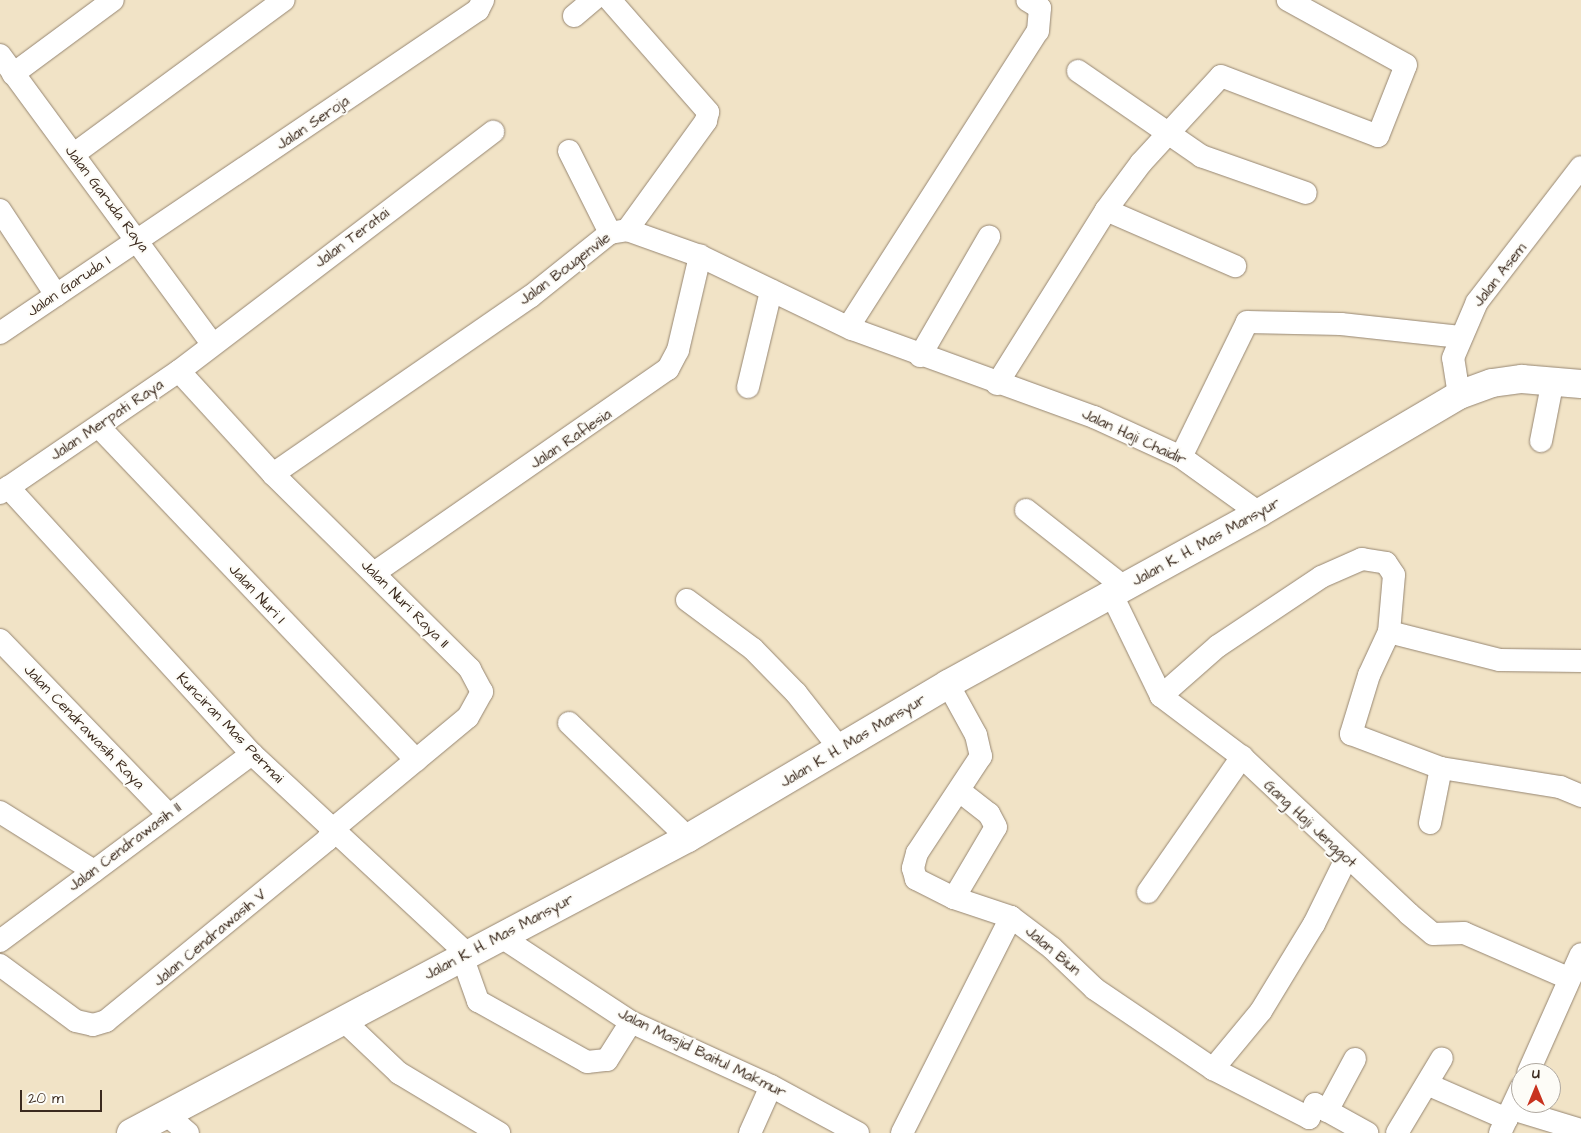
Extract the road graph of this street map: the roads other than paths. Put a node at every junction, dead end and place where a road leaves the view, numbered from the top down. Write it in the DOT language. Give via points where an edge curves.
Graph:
graph roads {
  1 [pos="114,0"];
  2 [pos="284,0"];
  3 [pos="483,0"];
  4 [pos="593,0"];
  5 [pos="610,0"];
  6 [pos="1027,0"];
  7 [pos="1288,0"];
  8 [pos="574,16"];
  9 [pos="0,55"];
  10 [pos="1078,71"];
  11 [pos="13,74"];
  12 [pos="493,132"];
  13 [pos="1168,136"];
  14 [pos="569,151"];
  15 [pos="74,154"];
  16 [pos="1581,167"];
  17 [pos="1306,193"];
  18 [pos="0,210"];
  19 [pos="1106,210"];
  20 [pos="618,231"];
  21 [pos="989,237"];
  22 [pos="138,240"];
  23 [pos="700,256"];
  24 [pos="1235,266"];
  25 [pos="771,291"];
  26 [pos="56,295"];
  27 [pos="849,326"];
  28 [pos="0,333"];
  29 [pos="1460,336"];
  30 [pos="212,344"];
  31 [pos="920,356"];
  32 [pos="179,371"];
  33 [pos="1553,380"];
  34 [pos="997,384"];
  35 [pos="1581,384"];
  36 [pos="748,388"];
  37 [pos="1459,395"];
  38 [pos="99,427"];
  39 [pos="1541,441"];
  40 [pos="1181,457"];
  41 [pos="274,474"];
  42 [pos="4,490"];
  43 [pos="1026,510"];
  44 [pos="1258,513"];
  45 [pos="374,573"];
  46 [pos="1118,591"];
  47 [pos="687,600"];
  48 [pos="1389,632"];
  49 [pos="0,640"];
  50 [pos="1581,661"];
  51 [pos="948,684"];
  52 [pos="1161,696"];
  53 [pos="569,724"];
  54 [pos="840,749"];
  55 [pos="252,754"];
  56 [pos="1242,757"];
  57 [pos="416,760"];
  58 [pos="1442,768"];
  59 [pos="960,791"];
  60 [pos="1581,796"];
  61 [pos="0,812"];
  62 [pos="168,814"];
  63 [pos="1430,823"];
  64 [pos="333,829"];
  65 [pos="688,838"];
  66 [pos="1346,858"];
  67 [pos="94,871"];
  68 [pos="1148,892"];
  69 [pos="954,898"];
  70 [pos="1011,917"];
  71 [pos="500,936"];
  72 [pos="0,941"];
  73 [pos="1581,954"];
  74 [pos="465,955"];
  75 [pos="0,965"];
  76 [pos="1568,978"];
  77 [pos="342,1020"];
  78 [pos="631,1022"];
  79 [pos="1442,1058"];
  80 [pos="1354,1059"];
  81 [pos="1532,1063"];
  82 [pos="1213,1069"];
  83 [pos="1429,1085"];
  84 [pos="771,1086"];
  85 [pos="1327,1111"];
  86 [pos="166,1114"];
  87 [pos="1506,1120"];
  88 [pos="829,1126"];
  89 [pos="1354,1130"];
  90 [pos="1581,1130"];
  91 [pos="131,1133"];
  92 [pos="188,1133"];
  93 [pos="499,1133"];
  94 [pos="750,1133"];
  95 [pos="858,1133"];
  96 [pos="902,1133"];
  97 [pos="1397,1133"];
  1 -- 11 [label="street"];
  2 -- 15 [label="street"];
  3 -- 22 [label="street, Jalan Seroja" via="478,10"];
  4 -- 8 [label="street"];
  5 -- 20 [label="street" via="708,112 706,122"];
  6 -- 27 [label="street" via="1040,8 1038,32"];
  7 -- 13 [label="street" via="1406,65 1378,136 1221,76"];
  9 -- 11 [label="street, Jalan Garuda Raya"];
  10 -- 13 [label="street"];
  11 -- 15 [label="street, Jalan Garuda Raya"];
  12 -- 30 [label="street, Jalan Teratai"];
  13 -- 17 [label="street" via="1201,156"];
  13 -- 19 [label="street"];
  14 -- 20 [label="street"];
  15 -- 22 [label="street, Jalan Garuda Raya"];
  16 -- 29 [label="street, Jalan Asem" via="1477,302"];
  18 -- 26 [label="street"];
  19 -- 24 [label="street"];
  19 -- 34 [label="street"];
  20 -- 23 [label="street, Jalan Bougenvile"];
  20 -- 41 [label="street, Jalan Bougenvile" via="530,297"];
  21 -- 31 [label="street"];
  22 -- 26 [label="street, Jalan Garuda I"];
  22 -- 30 [label="street, Jalan Garuda Raya"];
  23 -- 25 [label="street, Jalan Bougenvile"];
  23 -- 45 [label="street, Jalan Raflesia" via="678,350 668,369"];
  25 -- 27 [label="street, Jalan Bougenvile"];
  25 -- 36 [label="street"];
  26 -- 28 [label="street, Jalan Garuda I"];
  27 -- 31 [label="street, Jalan Bougenvile"];
  29 -- 37 [label="street, Jalan Asem" via="1452,372"];
  29 -- 40 [label="street" via="1341,324 1247,322"];
  30 -- 32 [label="street, Jalan Merpati Raya"];
  31 -- 34 [label="street, Jalan Bougenvile"];
  32 -- 38 [label="street, Jalan Merpati Raya"];
  32 -- 41 [label="street, Jalan Nuri Raya II"];
  33 -- 35 [label="street, Jalan K. H. Mas Mansyur"];
  33 -- 37 [label="street, Jalan K. H. Mas Mansyur" via="1492,383"];
  33 -- 39 [label="street"];
  34 -- 40 [label="street, Jalan Haji Chaidir" via="1094,417"];
  37 -- 44 [label="street, Jalan K. H. Mas Mansyur"];
  38 -- 42 [label="street, Jalan Merpati Raya"];
  38 -- 57 [label="street, Jalan Nuri I"];
  40 -- 44 [label="street, Jalan Haji Chaidir"];
  41 -- 45 [label="street, Jalan Nuri Raya II"];
  42 -- 55 [label="street, Kunciran Mas Permai"];
  43 -- 46 [label="street"];
  44 -- 46 [label="street, Jalan K. H. Mas Mansyur"];
  45 -- 57 [label="street, Jalan Nuri Raya II" via="470,669 481,686 478,704 468,717"];
  46 -- 51 [label="street, Jalan K. H. Mas Mansyur"];
  46 -- 52 [label="street, Gang Haji Jenggot"];
  47 -- 54 [label="street" via="753,649 796,694"];
  48 -- 50 [label="street" via="1500,660"];
  48 -- 52 [label="street" via="1394,575 1386,563 1362,559 1274,605"];
  48 -- 58 [label="street" via="1369,675 1351,734"];
  49 -- 62 [label="street, Jalan Cendrawasih Raya"];
  51 -- 54 [label="street, Jalan K. H. Mas Mansyur"];
  51 -- 59 [label="street, Jalan Biun" via="980,747 976,768"];
  52 -- 56 [label="street, Gang Haji Jenggot"];
  53 -- 65 [label="street"];
  54 -- 65 [label="street, Jalan K. H. Mas Mansyur"];
  55 -- 62 [label="street, Jalan Cendrawasih II"];
  55 -- 64 [label="street, Kunciran Mas Permai"];
  56 -- 66 [label="street, Gang Haji Jenggot"];
  56 -- 68 [label="street"];
  57 -- 64 [label="street, Jalan Nuri Raya II"];
  58 -- 60 [label="street" via="1560,787"];
  58 -- 63 [label="street"];
  59 -- 69 [label="street" via="989,814 996,827"];
  59 -- 69 [label="street, Jalan Biun" via="917,853 913,868 916,878"];
  61 -- 67 [label="street"];
  62 -- 67 [label="street, Jalan Cendrawasih II"];
  64 -- 74 [label="street, Kunciran Mas Permai"];
  64 -- 75 [label="street, Jalan Cendrawasih V" via="327,840 126,1008 93,1025 76,1021"];
  65 -- 71 [label="street, Jalan K. H. Mas Mansyur"];
  66 -- 76 [label="street, Gang Haji Jenggot" via="1433,934 1464,933"];
  66 -- 82 [label="street" via="1314,924 1261,1011"];
  67 -- 72 [label="street, Jalan Cendrawasih II"];
  69 -- 70 [label="street, Jalan Biun"];
  70 -- 82 [label="street, Jalan Biun" via="1095,988"];
  70 -- 96 [label="street"];
  71 -- 74 [label="street, Jalan K. H. Mas Mansyur"];
  71 -- 78 [label="street, Jalan Masjid Baitul Makmur"];
  73 -- 76 [label="street"];
  74 -- 77 [label="street, Jalan K. H. Mas Mansyur"];
  74 -- 78 [label="street" via="478,1001 587,1062 607,1060"];
  76 -- 81 [label="street"];
  77 -- 86 [label="street, Jalan K. H. Mas Mansyur"];
  77 -- 93 [label="street" via="399,1073"];
  78 -- 84 [label="street, Jalan Masjid Baitul Makmur"];
  79 -- 83 [label="street"];
  80 -- 85 [label="street"];
  82 -- 85 [label="street, Jalan Biun" via="1309,1118 1315,1104"];
  83 -- 87 [label="street"];
  83 -- 97 [label="street"];
  84 -- 88 [label="street, Jalan Masjid Baitul Makmur"];
  84 -- 94 [label="street"];
  85 -- 89 [label="street"];
  86 -- 91 [label="street, Jalan K. H. Mas Mansyur"];
  86 -- 92 [label="street"];
  87 -- 90 [label="street"];
  88 -- 95 [label="street, Jalan Masjid Baitul Makmur"];
}
